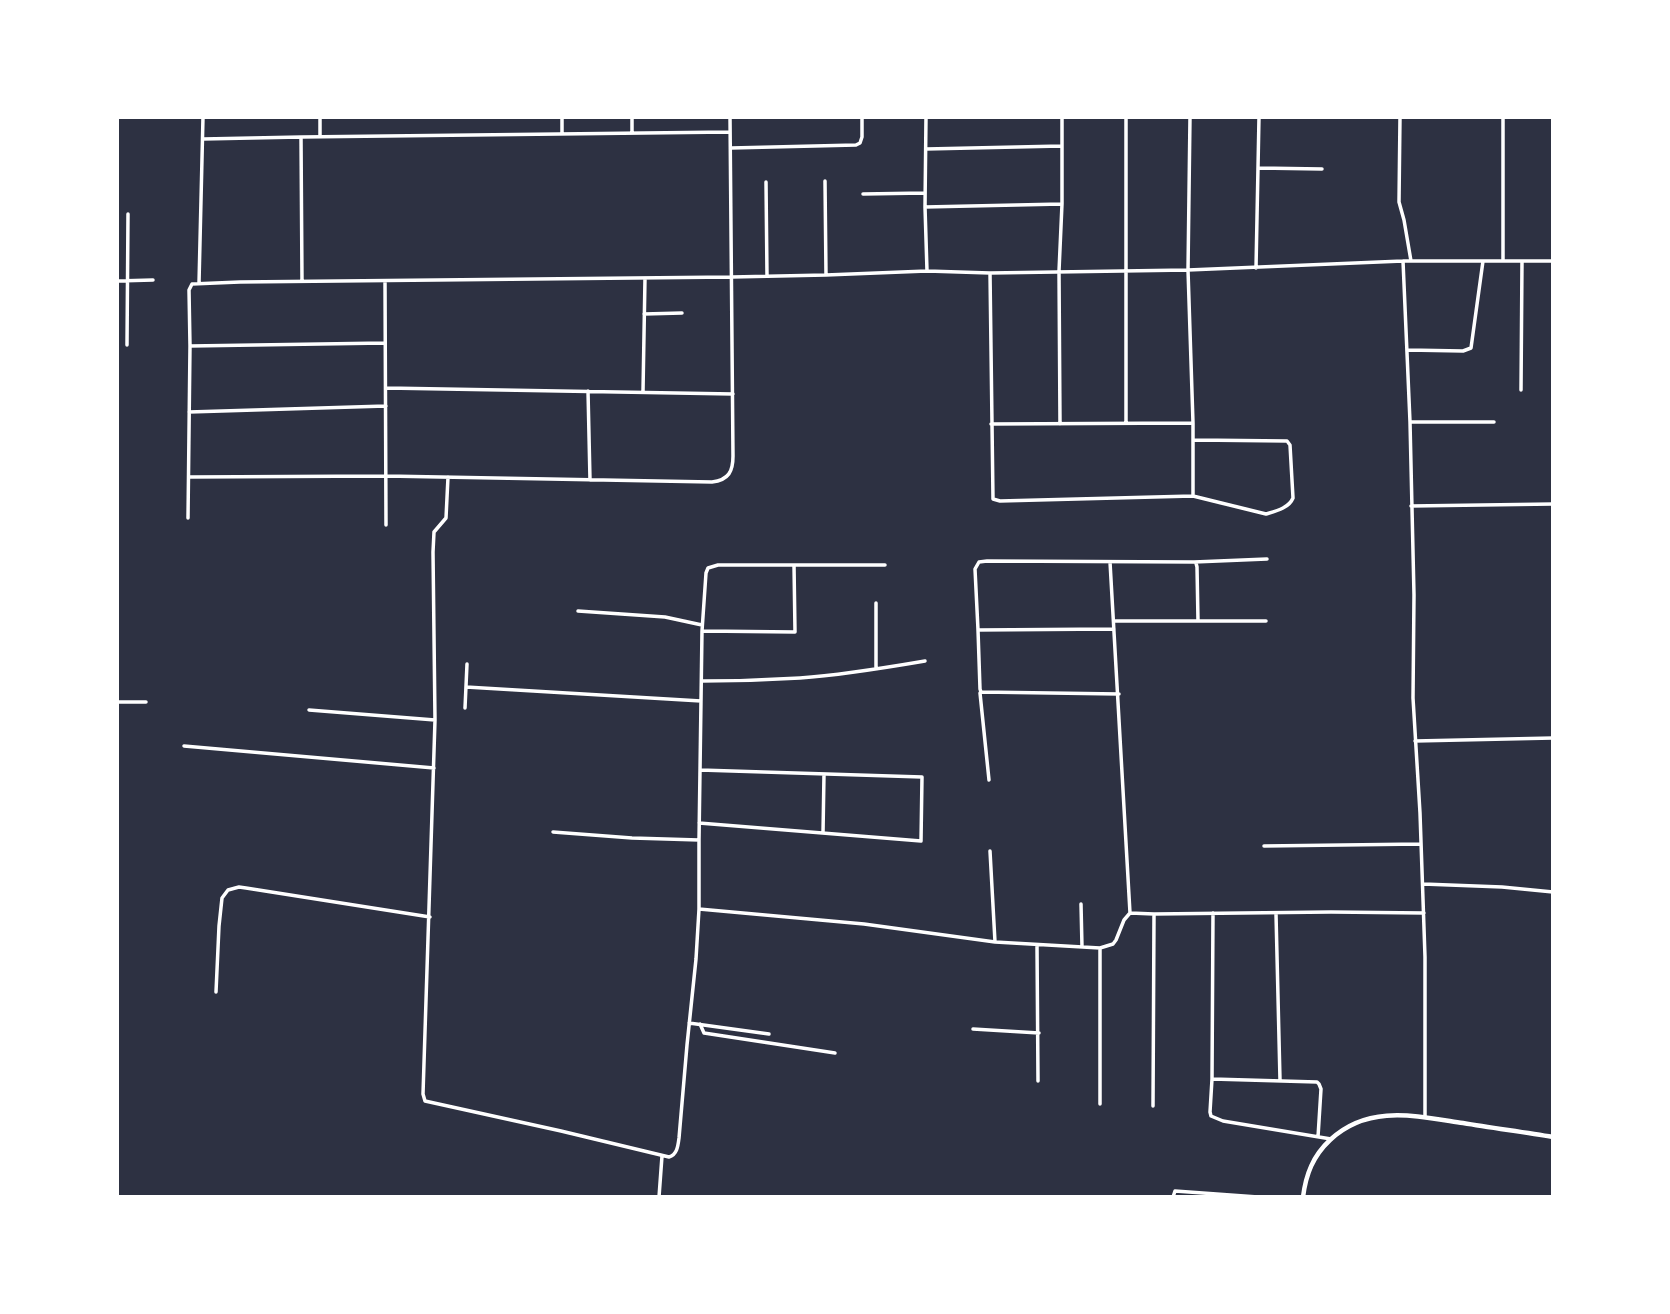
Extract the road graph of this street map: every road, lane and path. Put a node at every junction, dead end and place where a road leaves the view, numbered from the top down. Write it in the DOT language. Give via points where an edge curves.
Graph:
graph roads {
  1 [pos="203,117"];
  2 [pos="320,117"];
  3 [pos="562,117"];
  4 [pos="632,117"];
  5 [pos="730,117"];
  6 [pos="863,117"];
  7 [pos="926,117"];
  8 [pos="1062,117"];
  9 [pos="1126,117"];
  10 [pos="1190,117"];
  11 [pos="1259,117"];
  12 [pos="1400,117"];
  13 [pos="1503,117"];
  14 [pos="731,132"];
  15 [pos="632,133"];
  16 [pos="562,134"];
  17 [pos="320,136"];
  18 [pos="301,137"];
  19 [pos="203,139"];
  20 [pos="1062,146"];
  21 [pos="731,148"];
  22 [pos="926,149"];
  23 [pos="1258,168"];
  24 [pos="1322,170"];
  25 [pos="825,181"];
  26 [pos="766,182"];
  27 [pos="925,192"];
  28 [pos="863,194"];
  29 [pos="1062,204"];
  30 [pos="925,207"];
  31 [pos="128,214"];
  32 [pos="1403,261"];
  33 [pos="1411,261"];
  34 [pos="1483,261"];
  35 [pos="1503,261"];
  36 [pos="1522,261"];
  37 [pos="1553,261"];
  38 [pos="1256,268"];
  39 [pos="1188,270"];
  40 [pos="927,271"];
  41 [pos="1059,271"];
  42 [pos="1125,271"];
  43 [pos="990,273"];
  44 [pos="826,275"];
  45 [pos="767,276"];
  46 [pos="732,277"];
  47 [pos="645,278"];
  48 [pos="128,280"];
  49 [pos="153,280"];
  50 [pos="117,281"];
  51 [pos="385,281"];
  52 [pos="303,282"];
  53 [pos="199,283"];
  54 [pos="682,313"];
  55 [pos="645,314"];
  56 [pos="386,344"];
  57 [pos="127,345"];
  58 [pos="190,346"];
  59 [pos="1407,350"];
  60 [pos="386,388"];
  61 [pos="1521,390"];
  62 [pos="588,391"];
  63 [pos="643,392"];
  64 [pos="733,394"];
  65 [pos="386,406"];
  66 [pos="190,412"];
  67 [pos="1410,422"];
  68 [pos="1494,422"];
  69 [pos="1126,423"];
  70 [pos="1193,423"];
  71 [pos="991,424"];
  72 [pos="1060,424"];
  73 [pos="1194,440"];
  74 [pos="386,476"];
  75 [pos="188,477"];
  76 [pos="448,477"];
  77 [pos="590,480"];
  78 [pos="1193,496"];
  79 [pos="1553,503"];
  80 [pos="1411,506"];
  81 [pos="188,518"];
  82 [pos="386,525"];
  83 [pos="1267,559"];
  84 [pos="1110,562"];
  85 [pos="1194,562"];
  86 [pos="794,565"];
  87 [pos="885,565"];
  88 [pos="876,603"];
  89 [pos="578,611"];
  90 [pos="1114,621"];
  91 [pos="1266,621"];
  92 [pos="1198,622"];
  93 [pos="702,625"];
  94 [pos="1114,629"];
  95 [pos="978,630"];
  96 [pos="702,631"];
  97 [pos="925,661"];
  98 [pos="467,664"];
  99 [pos="876,669"];
  100 [pos="702,681"];
  101 [pos="466,687"];
  102 [pos="980,691"];
  103 [pos="1119,694"];
  104 [pos="701,701"];
  105 [pos="117,702"];
  106 [pos="146,702"];
  107 [pos="465,708"];
  108 [pos="309,710"];
  109 [pos="435,720"];
  110 [pos="1553,738"];
  111 [pos="1415,741"];
  112 [pos="184,746"];
  113 [pos="434,768"];
  114 [pos="700,770"];
  115 [pos="824,774"];
  116 [pos="989,780"];
  117 [pos="699,823"];
  118 [pos="553,832"];
  119 [pos="823,833"];
  120 [pos="698,840"];
  121 [pos="1421,844"];
  122 [pos="1264,846"];
  123 [pos="990,851"];
  124 [pos="1423,884"];
  125 [pos="1553,892"];
  126 [pos="1081,904"];
  127 [pos="699,909"];
  128 [pos="1130,913"];
  129 [pos="1213,913"];
  130 [pos="1276,913"];
  131 [pos="1424,913"];
  132 [pos="1154,914"];
  133 [pos="430,917"];
  134 [pos="995,942"];
  135 [pos="1037,946"];
  136 [pos="1082,947"];
  137 [pos="1100,948"];
  138 [pos="216,992"];
  139 [pos="689,1023"];
  140 [pos="700,1024"];
  141 [pos="973,1030"];
  142 [pos="1039,1033"];
  143 [pos="769,1034"];
  144 [pos="835,1053"];
  145 [pos="1212,1079"];
  146 [pos="1280,1080"];
  147 [pos="1038,1081"];
  148 [pos="1100,1104"];
  149 [pos="1153,1106"];
  150 [pos="1425,1118"];
  151 [pos="1318,1137"];
  152 [pos="1553,1137"];
  153 [pos="1331,1139"];
  154 [pos="662,1156"];
  155 [pos="1236,1196"];
  156 [pos="659,1197"];
  157 [pos="1173,1197"];
  158 [pos="1258,1197"];
  159 [pos="1303,1197"];
  1 -- 19 [label="street"];
  2 -- 17 [label="street"];
  3 -- 16 [label="street"];
  4 -- 15 [label="street"];
  5 -- 14 [label="street"];
  6 -- 21 [label="street" via="862,137 856,145"];
  7 -- 22 [label="street"];
  8 -- 20 [label="street"];
  9 -- 42 [label="street"];
  10 -- 39 [label="street"];
  11 -- 23 [label="street"];
  12 -- 33 [label="street" via="1399,202"];
  13 -- 35 [label="street"];
  14 -- 15 [label="street"];
  14 -- 21 [label="street"];
  15 -- 16 [label="street"];
  16 -- 17 [label="street"];
  17 -- 18 [label="street"];
  18 -- 19 [label="street"];
  18 -- 52 [label="street"];
  19 -- 53 [label="street"];
  20 -- 22 [label="street"];
  20 -- 29 [label="street"];
  21 -- 46 [label="street"];
  22 -- 27 [label="street"];
  23 -- 24 [label="street"];
  23 -- 38 [label="street"];
  25 -- 44 [label="street"];
  26 -- 45 [label="street"];
  27 -- 28 [label="street"];
  27 -- 30 [label="street"];
  29 -- 30 [label="street"];
  29 -- 41 [label="street"];
  30 -- 40 [label="street"];
  31 -- 48 [label="street"];
  32 -- 33 [label="street"];
  32 -- 38 [label="street"];
  32 -- 59 [label="street"];
  33 -- 34 [label="street"];
  34 -- 35 [label="street"];
  34 -- 59 [label="street" via="1471,348"];
  35 -- 36 [label="street"];
  36 -- 37 [label="street"];
  36 -- 61 [label="street"];
  38 -- 39 [label="street"];
  39 -- 42 [label="street"];
  39 -- 70 [label="street"];
  40 -- 43 [label="street"];
  40 -- 44 [label="street"];
  41 -- 42 [label="street"];
  41 -- 43 [label="street"];
  41 -- 72 [label="street"];
  42 -- 69 [label="street"];
  43 -- 71 [label="street"];
  44 -- 45 [label="street"];
  45 -- 46 [label="street"];
  46 -- 47 [label="street"];
  46 -- 64 [label="street"];
  47 -- 51 [label="street"];
  47 -- 55 [label="street"];
  48 -- 49 [label="street"];
  48 -- 50 [label="street"];
  48 -- 57 [label="street"];
  51 -- 52 [label="street"];
  51 -- 56 [label="street"];
  52 -- 53 [label="street"];
  53 -- 58 [label="street" via="189,288"];
  54 -- 55 [label="street"];
  55 -- 63 [label="street"];
  56 -- 58 [label="street"];
  56 -- 60 [label="street"];
  58 -- 66 [label="street"];
  59 -- 67 [label="street"];
  60 -- 62 [label="street"];
  60 -- 65 [label="street"];
  62 -- 63 [label="street"];
  62 -- 77 [label="street"];
  63 -- 64 [label="street"];
  64 -- 77 [label="street" via="733,467 726,479"];
  65 -- 66 [label="street"];
  65 -- 74 [label="street"];
  66 -- 75 [label="street"];
  67 -- 68 [label="street"];
  67 -- 80 [label="street"];
  69 -- 70 [label="street"];
  69 -- 72 [label="street"];
  70 -- 73 [label="street"];
  71 -- 72 [label="street"];
  71 -- 78 [label="street" via="992,496 996,500"];
  73 -- 78 [label="street"];
  73 -- 78 [label="street" via="1287,441 1293,498 1266,514"];
  74 -- 75 [label="street"];
  74 -- 76 [label="street"];
  74 -- 82 [label="street"];
  75 -- 81 [label="street"];
  76 -- 77 [label="street"];
  76 -- 109 [label="street" via="446,518 434,532 433,544"];
  79 -- 80 [label="street"];
  80 -- 111 [label="street"];
  83 -- 85 [label="street"];
  84 -- 85 [label="street"];
  84 -- 90 [label="street"];
  84 -- 95 [label="street" via="979,562 975,569"];
  85 -- 92 [label="street"];
  86 -- 87 [label="street"];
  86 -- 93 [label="street" via="708,568"];
  86 -- 96 [label="street" via="795,632"];
  88 -- 99 [label="street"];
  89 -- 93 [label="street" via="665,617"];
  90 -- 92 [label="street"];
  90 -- 94 [label="street"];
  91 -- 92 [label="street"];
  93 -- 96 [label="street"];
  94 -- 95 [label="street"];
  94 -- 103 [label="street"];
  95 -- 102 [label="street"];
  96 -- 100 [label="street"];
  97 -- 99 [label="street"];
  98 -- 101 [label="street"];
  99 -- 100 [label="street" via="803,678"];
  100 -- 104 [label="street"];
  101 -- 104 [label="street"];
  101 -- 107 [label="street"];
  102 -- 103 [label="street"];
  102 -- 116 [label="street"];
  103 -- 128 [label="street"];
  104 -- 114 [label="street"];
  105 -- 106 [label="street"];
  108 -- 109 [label="street"];
  109 -- 113 [label="street"];
  110 -- 111 [label="street"];
  111 -- 121 [label="street"];
  112 -- 113 [label="street"];
  113 -- 133 [label="street"];
  114 -- 115 [label="street"];
  114 -- 117 [label="street"];
  115 -- 119 [label="street"];
  115 -- 119 [label="street" via="922,777 921,841"];
  117 -- 119 [label="street"];
  117 -- 120 [label="street"];
  118 -- 120 [label="street"];
  120 -- 127 [label="street"];
  121 -- 122 [label="street"];
  121 -- 124 [label="street"];
  123 -- 134 [label="street"];
  124 -- 125 [label="street"];
  124 -- 131 [label="street"];
  126 -- 136 [label="street"];
  127 -- 134 [label="street" via="876,925"];
  127 -- 139 [label="street"];
  128 -- 132 [label="street"];
  128 -- 137 [label="street" via="1113,944"];
  129 -- 130 [label="street"];
  129 -- 132 [label="street"];
  129 -- 145 [label="street"];
  130 -- 131 [label="street"];
  130 -- 146 [label="street"];
  131 -- 150 [label="street"];
  132 -- 149 [label="street"];
  133 -- 138 [label="street" via="233,888 222,898"];
  133 -- 154 [label="street" via="425,1101"];
  134 -- 135 [label="street"];
  135 -- 136 [label="street"];
  135 -- 142 [label="street"];
  136 -- 137 [label="street"];
  137 -- 148 [label="street"];
  139 -- 140 [label="street"];
  139 -- 154 [label="street" via="678,1147 672,1156"];
  140 -- 143 [label="street"];
  140 -- 144 [label="street" via="704,1033"];
  141 -- 142 [label="street"];
  142 -- 147 [label="street"];
  145 -- 146 [label="street"];
  145 -- 151 [label="street" via="1210,1112 1216,1119"];
  146 -- 151 [label="street" via="1320,1084"];
  150 -- 152 [label="main road"];
  150 -- 153 [label="main road" via="1367,1118"];
  151 -- 153 [label="street"];
  153 -- 159 [label="main road" via="1314,1158"];
  154 -- 156 [label="street"];
  155 -- 157 [label="street" via="1175,1191"];
  155 -- 158 [label="street"];
}
